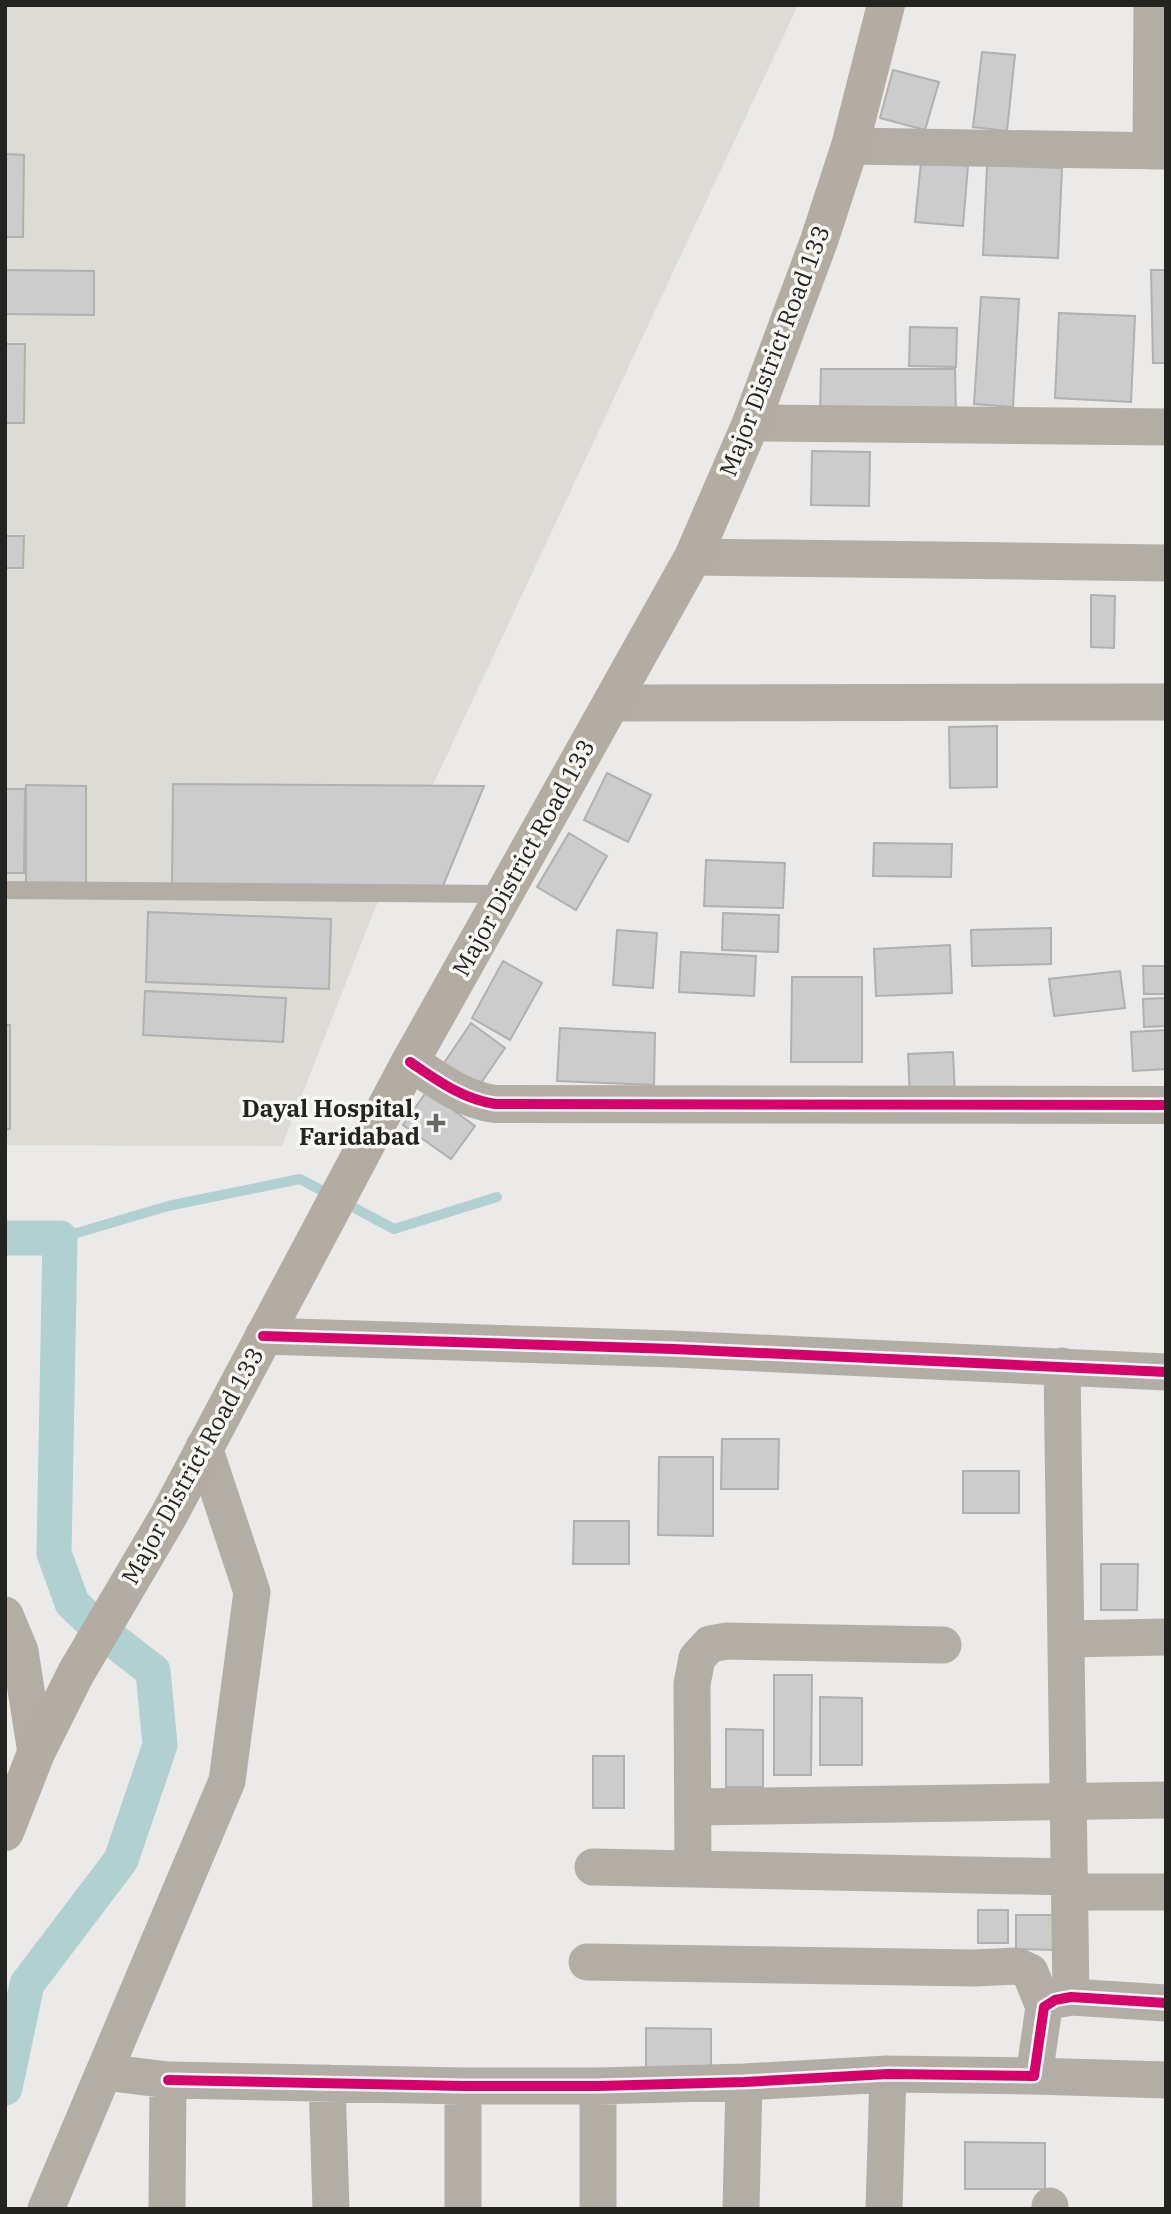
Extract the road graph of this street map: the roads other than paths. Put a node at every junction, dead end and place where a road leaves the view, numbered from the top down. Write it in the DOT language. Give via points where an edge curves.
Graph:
graph roads {
  1 [pos="887,5"];
  2 [pos="1152,5"];
  3 [pos="850,146"];
  4 [pos="1158,151"];
  5 [pos="751,423"];
  6 [pos="1166,428"];
  7 [pos="693,557"];
  8 [pos="1166,563"];
  9 [pos="1166,702"];
  10 [pos="611,703"];
  11 [pos="5,890"];
  12 [pos="504,894"];
  13 [pos="410,1062"];
  14 [pos="1166,1105"];
  15 [pos="264,1336"];
  16 [pos="1062,1366"];
  17 [pos="1166,1372"];
  18 [pos="204,1447"];
  19 [pos="5,1615"];
  20 [pos="1166,1637"];
  21 [pos="1067,1639"];
  22 [pos="943,1645"];
  23 [pos="36,1753"];
  24 [pos="1166,1800"];
  25 [pos="1068,1802"];
  26 [pos="693,1807"];
  27 [pos="5,1832"];
  28 [pos="593,1867"];
  29 [pos="693,1869"];
  30 [pos="1070,1885"];
  31 [pos="1166,1892"];
  32 [pos="587,1962"];
  33 [pos="1057,2002"];
  34 [pos="1166,2003"];
  35 [pos="104,2072"];
  36 [pos="888,2074"];
  37 [pos="1034,2076"];
  38 [pos="168,2080"];
  39 [pos="1166,2080"];
  40 [pos="744,2082"];
  41 [pos="327,2083"];
  42 [pos="463,2086"];
  43 [pos="598,2086"];
  44 [pos="46,2209"];
  45 [pos="167,2209"];
  46 [pos="331,2209"];
  47 [pos="463,2209"];
  48 [pos="598,2209"];
  49 [pos="741,2209"];
  50 [pos="884,2209"];
  1 -- 3 [label="main road, Major District Road 133"];
  2 -- 4 [label="street"];
  3 -- 4 [label="street"];
  3 -- 5 [label="main road, Major District Road 133"];
  5 -- 6 [label="street"];
  5 -- 7 [label="main road, Major District Road 133"];
  7 -- 8 [label="street"];
  7 -- 10 [label="main road, Major District Road 133"];
  9 -- 10 [label="street"];
  10 -- 12 [label="main road, Major District Road 133"];
  11 -- 12 [label="lane"];
  12 -- 13 [label="main road, Major District Road 133"];
  13 -- 14 [label="street" via="460,1094 495,1104"];
  13 -- 15 [label="main road, Major District Road 133"];
  15 -- 16 [label="street"];
  15 -- 18 [label="main road, Major District Road 133"];
  16 -- 17 [label="street"];
  16 -- 21 [label="street"];
  18 -- 23 [label="main road, Major District Road 133"];
  18 -- 35 [label="street" via="252,1592 227,1781"];
  19 -- 23 [label="street" via="20,1651"];
  20 -- 21 [label="street"];
  21 -- 25 [label="street"];
  22 -- 26 [label="street" via="710,1644 697,1658 692,1685"];
  23 -- 27 [label="main road, Major District Road 133"];
  24 -- 25 [label="street"];
  25 -- 26 [label="street"];
  25 -- 30 [label="street"];
  26 -- 29 [label="street"];
  28 -- 29 [label="street"];
  29 -- 30 [label="street"];
  30 -- 31 [label="street"];
  30 -- 33 [label="street"];
  32 -- 33 [label="street" via="1017,1966 1031,1972"];
  33 -- 34 [label="street"];
  33 -- 37 [label="street"];
  35 -- 38 [label="street"];
  35 -- 44 [label="street"];
  36 -- 37 [label="street"];
  36 -- 40 [label="street"];
  36 -- 50 [label="street"];
  37 -- 39 [label="street"];
  38 -- 41 [label="street"];
  38 -- 45 [label="street"];
  40 -- 43 [label="street"];
  40 -- 49 [label="street"];
  41 -- 42 [label="street"];
  41 -- 46 [label="street"];
  42 -- 43 [label="street"];
  42 -- 47 [label="street"];
  43 -- 48 [label="street"];
}
